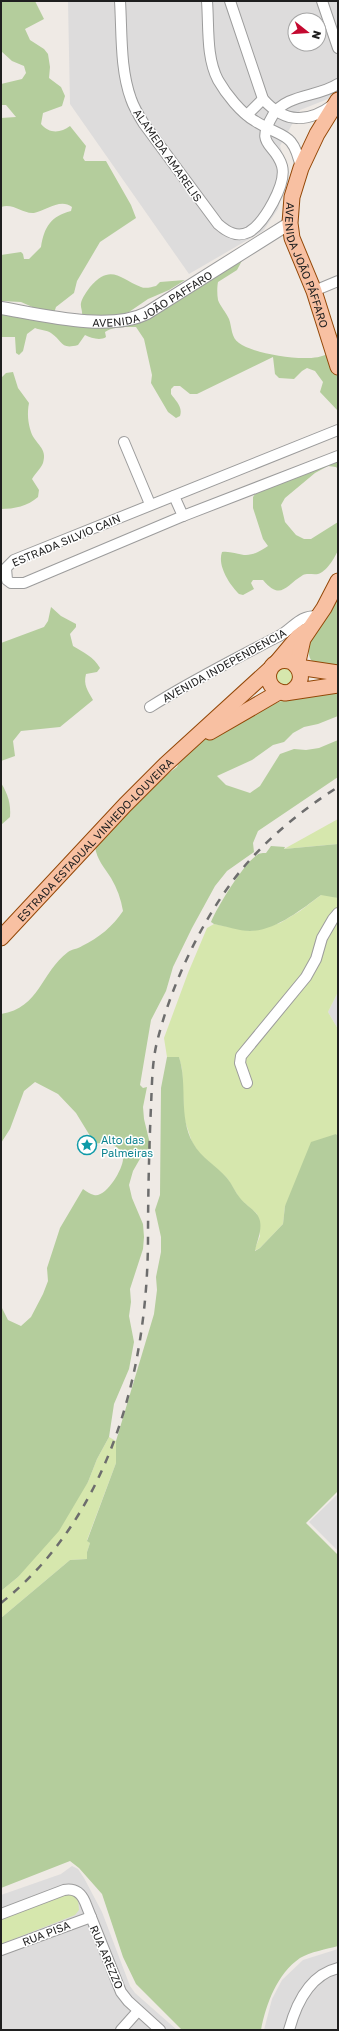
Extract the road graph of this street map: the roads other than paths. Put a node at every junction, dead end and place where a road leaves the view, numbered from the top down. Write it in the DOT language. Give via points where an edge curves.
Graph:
graph roads {
  1 [pos="120,1"];
  2 [pos="207,1"];
  3 [pos="230,1"];
  4 [pos="322,1"];
  5 [pos="338,48"];
  6 [pos="338,84"];
  7 [pos="263,100"];
  8 [pos="337,101"];
  9 [pos="276,111"];
  10 [pos="247,115"];
  11 [pos="266,127"];
  12 [pos="301,168"];
  13 [pos="290,222"];
  14 [pos="338,281"];
  15 [pos="314,291"];
  16 [pos="1,308"];
  17 [pos="338,367"];
  18 [pos="338,430"];
  19 [pos="124,442"];
  20 [pos="338,456"];
  21 [pos="174,496"];
  22 [pos="150,504"];
  23 [pos="182,516"];
  24 [pos="338,581"];
  25 [pos="319,616"];
  26 [pos="308,629"];
  27 [pos="273,666"];
  28 [pos="297,666"];
  29 [pos="338,673"];
  30 [pos="338,685"];
  31 [pos="285,692"];
  32 [pos="150,708"];
  33 [pos="190,743"];
  34 [pos="338,913"];
  35 [pos="1,938"];
  36 [pos="247,1083"];
  37 [pos="1,1914"];
  38 [pos="91,1917"];
  39 [pos="1,1950"];
  40 [pos="338,1968"];
  41 [pos="138,2011"];
  42 [pos="121,2030"];
  43 [pos="160,2030"];
  44 [pos="289,2030"];
  1 -- 11 [label="street, ALAMEDA AMARELIS" via="125,74 135,109 218,224 233,234 247,233 263,218 271,207 282,181 281,163 266,140"];
  2 -- 10 [label="street" via="214,68 224,89"];
  3 -- 7 [label="street"];
  4 -- 5 [label="street"];
  6 -- 9 [label="street" via="289,102"];
  7 -- 9 [label="street"];
  7 -- 10 [label="street"];
  8 -- 9 [label="street" via="327,109 301,120"];
  8 -- 12 [label="main road, AVENIDA JOÃO PÁFFARO" via="316,134"];
  9 -- 11 [label="street"];
  10 -- 11 [label="street"];
  11 -- 12 [label="street" via="290,140 298,153"];
  12 -- 13 [label="main road, AVENIDA JOÃO PÁFFARO" via="292,197"];
  13 -- 15 [label="main road, AVENIDA JOÃO PÁFFARO" via="295,245"];
  13 -- 16 [label="street, AVENIDA JOÃO PAFFARO" via="153,310 132,320 111,322 72,319"];
  14 -- 15 [label="street"];
  15 -- 17 [label="main road, AVENIDA JOÃO PÁFFARO"];
  18 -- 21 [label="street, ESTRADA SILVIO CAIN"];
  19 -- 22 [label="street"];
  20 -- 23 [label="street, ESTRADA SILVIO CAIN"];
  21 -- 22 [label="street, ESTRADA SILVIO CAIN"];
  21 -- 23 [label="street"];
  22 -- 23 [label="street, ESTRADA SILVIO CAIN" via="14,560 6,568 7,580 11,583 24,583"];
  24 -- 25 [label="main road"];
  25 -- 26 [label="main road"];
  25 -- 32 [label="street, AVENIDA INDEPENDENCIA" via="300,619 276,637 207,672"];
  26 -- 27 [label="main road, ESTRADA ESTADUAL VINHEDO-LOUVEIRA"];
  26 -- 28 [label="main road"];
  27 -- 28 [label="main road" via="287,660"];
  27 -- 31 [label="main road" via="268,676 271,686"];
  27 -- 33 [label="main road, ESTRADA ESTADUAL VINHEDO-LOUVEIRA"];
  28 -- 29 [label="main road"];
  28 -- 31 [label="main road" via="301,676 300,682 294,690"];
  30 -- 31 [label="main road, ESTRADA ESTADUAL VINHEDO-LOUVEIRA"];
  31 -- 33 [label="main road, ESTRADA ESTADUAL VINHEDO-LOUVEIRA"];
  33 -- 35 [label="main road, ESTRADA ESTADUAL VINHEDO-LOUVEIRA" via="125,805"];
  34 -- 36 [label="street" via="322,938 316,959 306,977 241,1056 240,1063"];
  37 -- 38 [label="street, RUA AREZZO" via="70,1889 83,1896"];
  38 -- 39 [label="street, RUA PISA"];
  38 -- 41 [label="street, RUA AREZZO" via="121,1992"];
  40 -- 44 [label="street" via="320,1976 304,1993"];
  41 -- 42 [label="street"];
  41 -- 43 [label="street, RUA AREZZO"];
}
